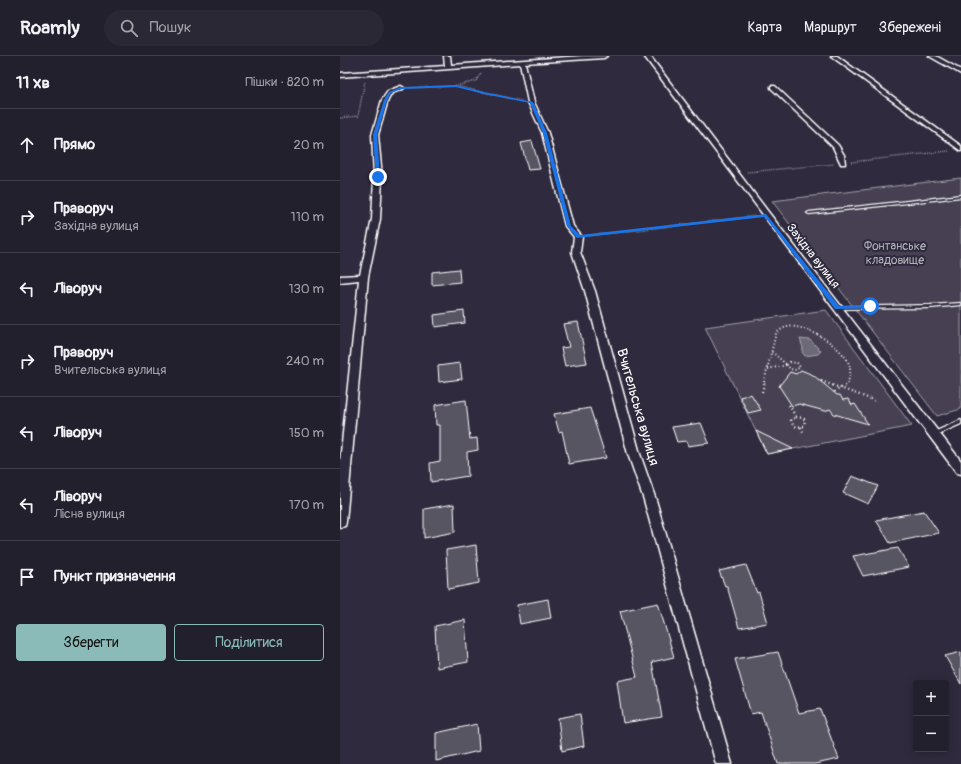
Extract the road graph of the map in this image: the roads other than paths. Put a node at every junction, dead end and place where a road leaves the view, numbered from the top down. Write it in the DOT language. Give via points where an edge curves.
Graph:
graph roads {
  1 [pos="447,56"];
  2 [pos="604,56"];
  3 [pos="647,56"];
  4 [pos="834,56"];
  5 [pos="932,56"];
  6 [pos="544,58"];
  7 [pos="522,62"];
  8 [pos="448,67"];
  9 [pos="961,72"];
  10 [pos="340,75"];
  11 [pos="773,87"];
  12 [pos="401,88"];
  13 [pos="961,149"];
  14 [pos="843,163"];
  15 [pos="961,196"];
  16 [pos="809,213"];
  17 [pos="364,276"];
  18 [pos="340,279"];
  19 [pos="961,304"];
  20 [pos="837,308"];
  21 [pos="961,422"];
  22 [pos="934,434"];
  23 [pos="961,470"];
  24 [pos="340,522"];
  25 [pos="724,764"];
  1 -- 8 [label="street"];
  2 -- 6 [label="street"];
  3 -- 20 [label="street, Західна вулиця"];
  4 -- 13 [label="street"];
  5 -- 9 [label="street"];
  6 -- 7 [label="street"];
  7 -- 8 [label="street"];
  7 -- 25 [label="street, Вчительська вулиця" via="531,102 545,133 569,226 578,237 576,252 590,291 634,454 656,522"];
  8 -- 10 [label="street"];
  11 -- 14 [label="street" via="836,146"];
  12 -- 17 [label="street" via="390,92 385,100 375,135 378,177 376,219"];
  15 -- 16 [label="lane"];
  17 -- 18 [label="street"];
  17 -- 24 [label="street"];
  19 -- 20 [label="lane" via="928,308"];
  20 -- 22 [label="street, Західна вулиця"];
  21 -- 22 [label="lane"];
  22 -- 23 [label="street, Західна вулиця"];
}
